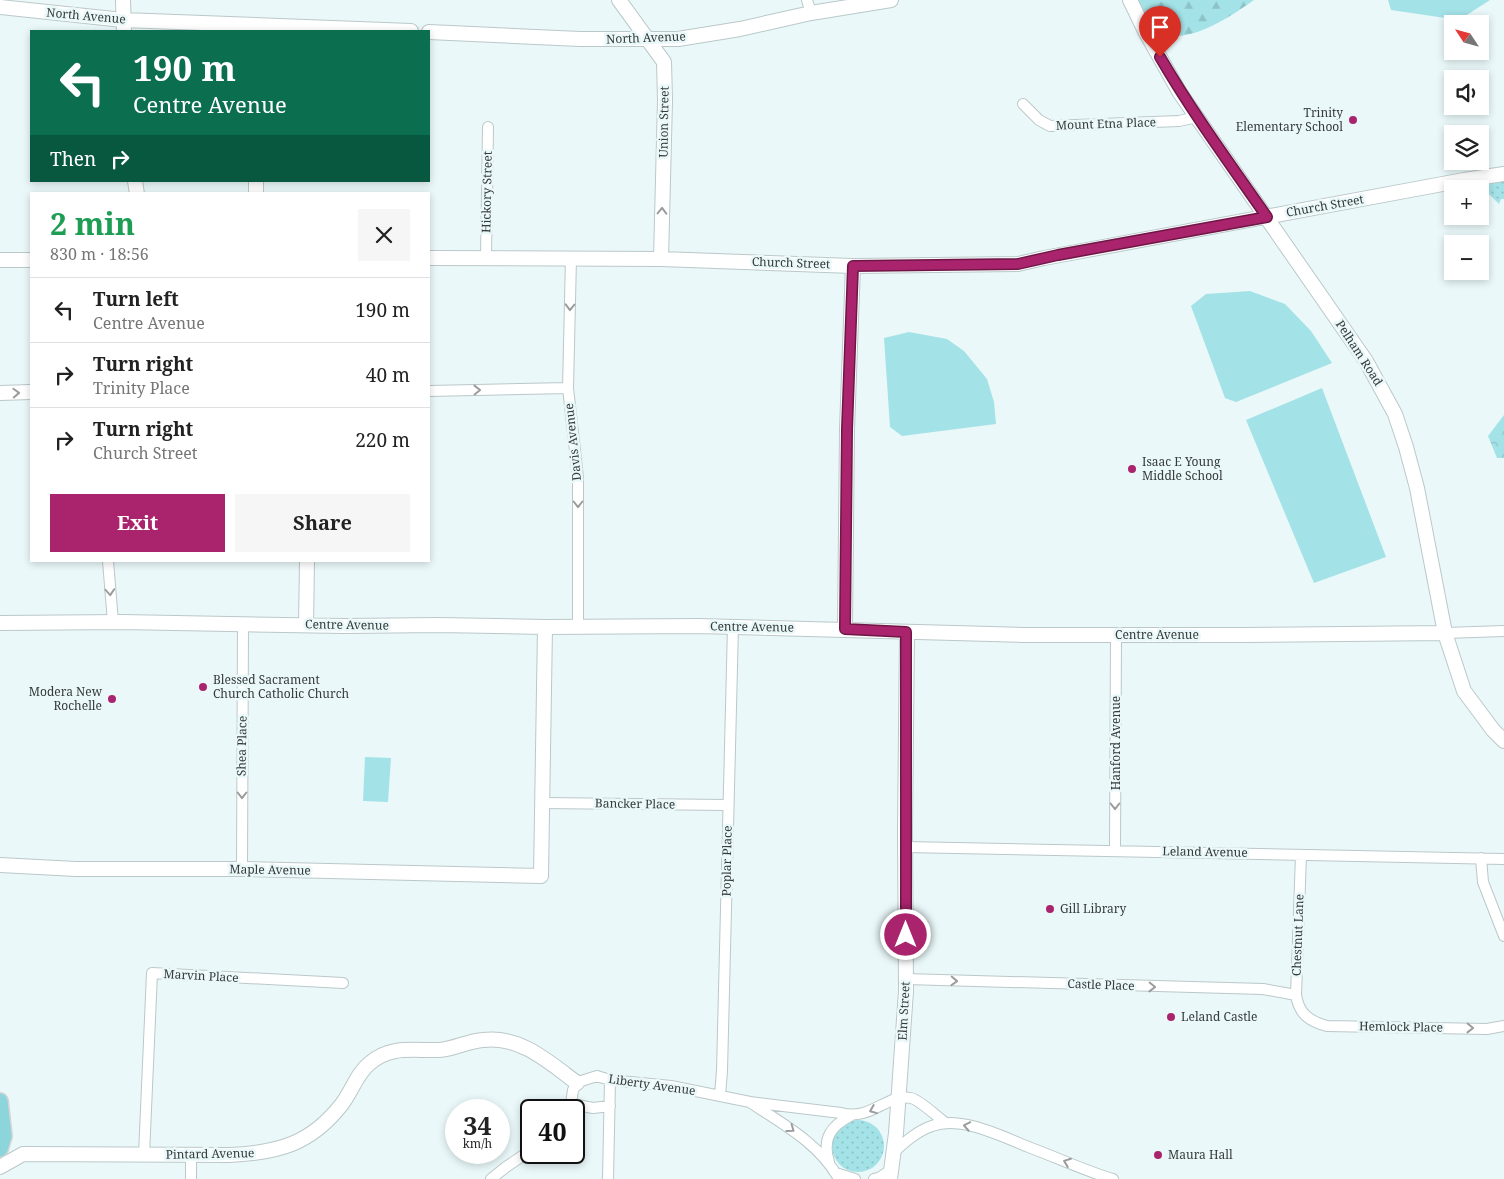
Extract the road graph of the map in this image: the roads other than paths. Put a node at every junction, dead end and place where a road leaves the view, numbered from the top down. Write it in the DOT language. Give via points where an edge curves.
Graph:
graph roads {
  1 [pos="123,0"];
  2 [pos="619,0"];
  3 [pos="890,0"];
  4 [pos="1130,0"];
  5 [pos="809,6"];
  6 [pos="0,7"];
  7 [pos="124,25"];
  8 [pos="255,28"];
  9 [pos="359,30"];
  10 [pos="430,32"];
  11 [pos="648,39"];
  12 [pos="1023,104"];
  13 [pos="1197,117"];
  14 [pos="488,127"];
  15 [pos="1504,174"];
  16 [pos="1267,217"];
  17 [pos="486,257"];
  18 [pos="430,258"];
  19 [pos="571,258"];
  20 [pos="0,260"];
  21 [pos="30,260"];
  22 [pos="661,260"];
  23 [pos="853,266"];
  24 [pos="568,388"];
  25 [pos="430,391"];
  26 [pos="30,392"];
  27 [pos="0,394"];
  28 [pos="108,562"];
  29 [pos="308,562"];
  30 [pos="112,622"];
  31 [pos="0,623"];
  32 [pos="243,624"];
  33 [pos="306,625"];
  34 [pos="733,626"];
  35 [pos="545,627"];
  36 [pos="578,627"];
  37 [pos="845,629"];
  38 [pos="1504,631"];
  39 [pos="906,632"];
  40 [pos="1445,633"];
  41 [pos="1116,635"];
  42 [pos="1504,741"];
  43 [pos="542,803"];
  44 [pos="727,805"];
  45 [pos="905,847"];
  46 [pos="1115,851"];
  47 [pos="1301,855"];
  48 [pos="1481,858"];
  49 [pos="1504,859"];
  50 [pos="0,865"];
  51 [pos="242,869"];
  52 [pos="1504,936"];
  53 [pos="906,979"];
  54 [pos="343,983"];
  55 [pos="1296,994"];
  56 [pos="1302,1013"];
  57 [pos="1504,1026"];
  58 [pos="610,1080"];
  59 [pos="577,1084"];
  60 [pos="720,1095"];
  61 [pos="898,1097"];
  62 [pos="572,1099"];
  63 [pos="0,1101"];
  64 [pos="750,1102"];
  65 [pos="610,1106"];
  66 [pos="585,1108"];
  67 [pos="852,1115"];
  68 [pos="946,1123"];
  69 [pos="0,1149"];
  70 [pos="894,1152"];
  71 [pos="144,1155"];
  72 [pos="191,1156"];
  73 [pos="520,1157"];
  74 [pos="0,1167"];
  75 [pos="835,1172"];
  76 [pos="891,1174"];
  77 [pos="1109,1178"];
  78 [pos="190,1179"];
  79 [pos="491,1179"];
  80 [pos="608,1179"];
  81 [pos="855,1179"];
  82 [pos="874,1179"];
  1 -- 7 [label="street"];
  2 -- 11 [label="street, Union Street"];
  3 -- 5 [label="street, North Avenue"];
  4 -- 13 [label="street, Pelham Road" via="1177,88"];
  5 -- 11 [label="street, North Avenue" via="740,29 678,39"];
  6 -- 7 [label="street, North Avenue"];
  7 -- 8 [label="street, North Avenue"];
  8 -- 9 [label="street, North Avenue"];
  10 -- 11 [label="street, North Avenue"];
  22 -- 11 [label="street, Union Street, one-way" via="664,62"];
  12 -- 13 [label="street, Mount Etna Place" via="1050,126 1178,121"];
  13 -- 16 [label="street, Pelham Road"];
  14 -- 17 [label="street, Hickory Street"];
  15 -- 16 [label="street, Church Street"];
  16 -- 23 [label="street, Church Street" via="1018,264"];
  16 -- 40 [label="street, Pelham Road" via="1366,361 1395,414 1417,488"];
  17 -- 18 [label="street, Church Street"];
  17 -- 19 [label="street, Church Street"];
  19 -- 22 [label="street, Church Street"];
  19 -- 24 [label="street, Davis Avenue, one-way"];
  20 -- 21 [label="street"];
  22 -- 23 [label="street, Church Street"];
  23 -- 37 [label="street"];
  25 -- 24 [label="street, one-way"];
  24 -- 36 [label="street, Davis Avenue, one-way" via="578,478"];
  27 -- 26 [label="street, one-way"];
  28 -- 30 [label="street, one-way"];
  29 -- 33 [label="street"];
  30 -- 31 [label="street, Centre Avenue"];
  30 -- 32 [label="street, Centre Avenue"];
  32 -- 33 [label="street, Centre Avenue"];
  32 -- 51 [label="street, Shea Place, one-way"];
  33 -- 35 [label="street, Centre Avenue"];
  34 -- 36 [label="street, Centre Avenue"];
  34 -- 37 [label="street, Centre Avenue"];
  34 -- 44 [label="street, Poplar Place"];
  35 -- 36 [label="street, Centre Avenue"];
  35 -- 43 [label="street"];
  37 -- 39 [label="street, Centre Avenue"];
  38 -- 40 [label="street, Centre Avenue"];
  39 -- 41 [label="street, Centre Avenue"];
  39 -- 45 [label="street, Elm Street"];
  40 -- 41 [label="street, Centre Avenue"];
  40 -- 42 [label="street, Pelham Road" via="1464,691"];
  41 -- 46 [label="street, Hanford Avenue, one-way"];
  43 -- 44 [label="street, Bancker Place"];
  43 -- 51 [label="street, Maple Avenue" via="541,876"];
  44 -- 60 [label="street, Poplar Place"];
  45 -- 46 [label="street, Leland Avenue"];
  45 -- 53 [label="street, Elm Street"];
  46 -- 47 [label="street, Leland Avenue"];
  47 -- 48 [label="street, Leland Avenue"];
  47 -- 55 [label="street, Chestnut Lane"];
  48 -- 49 [label="street, Leland Avenue"];
  48 -- 52 [label="street" via="1483,882"];
  50 -- 51 [label="street, Maple Avenue" via="76,869"];
  53 -- 55 [label="street, Castle Place, one-way" via="1263,989"];
  53 -- 61 [label="street, Elm Street"];
  54 -- 71 [label="street, Marvin Place" via="152,973"];
  55 -- 56 [label="street, Chestnut Lane"];
  56 -- 57 [label="street, Hemlock Place, one-way" via="1313,1022 1327,1026 1487,1029"];
  58 -- 59 [label="street, Liberty Avenue" via="597,1076"];
  58 -- 60 [label="street, Liberty Avenue"];
  58 -- 65 [label="street"];
  59 -- 62 [label="street"];
  59 -- 72 [label="street, Pintard Avenue" via="527,1048 506,1041 484,1039 441,1050 392,1050 367,1065 330,1117 298,1142 257,1154"];
  60 -- 64 [label="street, Liberty Avenue"];
  61 -- 67 [label="street, Liberty Avenue, one-way" via="866,1113"];
  61 -- 68 [label="street" via="913,1098"];
  61 -- 70 [label="street, Elm Street"];
  63 -- 69 [label="main road" via="4,1136"];
  64 -- 67 [label="street, Liberty Avenue"];
  64 -- 75 [label="street, Liberty Avenue, one-way" via="790,1128"];
  65 -- 66 [label="street"];
  65 -- 80 [label="street"];
  67 -- 75 [label="street, Liberty Avenue" via="841,1121 827,1140 826,1151"];
  68 -- 70 [label="street" via="923,1130"];
  77 -- 68 [label="street, one-way" via="983,1129"];
  70 -- 76 [label="street, Elm Street"];
  71 -- 72 [label="street, Pintard Avenue"];
  71 -- 74 [label="street, Pintard Avenue" via="23,1154"];
  72 -- 78 [label="street"];
  73 -- 79 [label="street"];
  75 -- 81 [label="street, Liberty Avenue"];
  76 -- 82 [label="street"];
}
